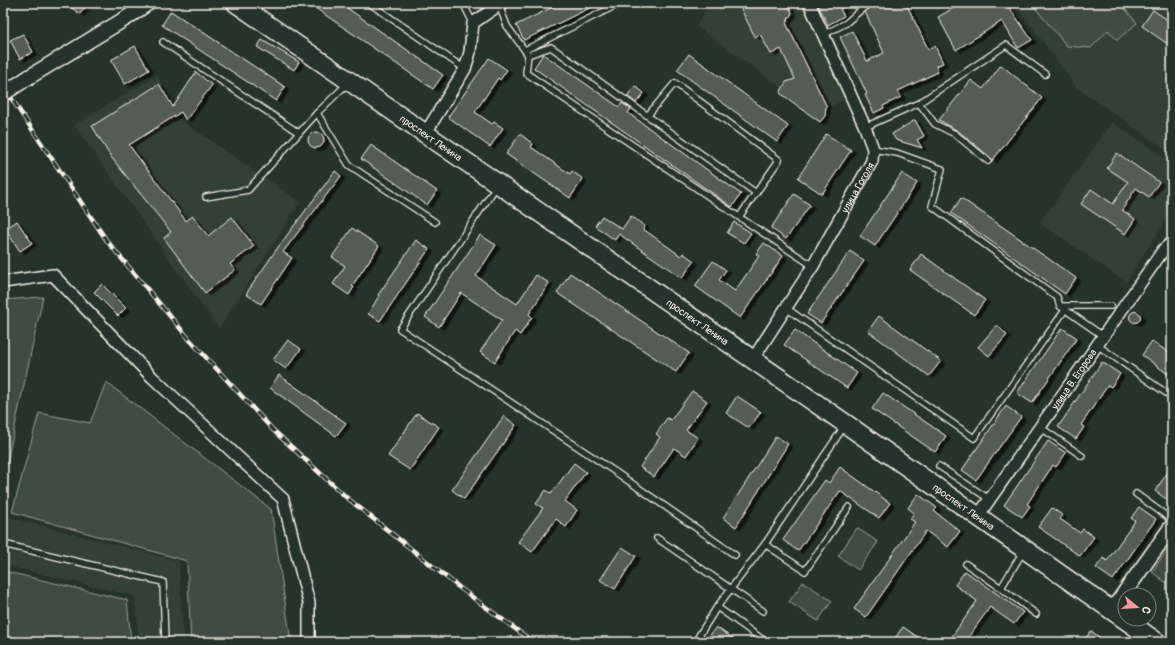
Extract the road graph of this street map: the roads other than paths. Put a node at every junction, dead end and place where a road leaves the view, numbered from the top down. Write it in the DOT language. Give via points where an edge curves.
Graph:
graph roads {
  1 [pos="148,3"];
  2 [pos="236,3"];
  3 [pos="369,3"];
  4 [pos="463,3"];
  5 [pos="621,3"];
  6 [pos="808,3"];
  7 [pos="869,3"];
  8 [pos="500,4"];
  9 [pos="473,23"];
  10 [pos="823,35"];
  11 [pos="163,42"];
  12 [pos="526,52"];
  13 [pos="465,69"];
  14 [pos="1046,74"];
  15 [pos="350,81"];
  16 [pos="3,94"];
  17 [pos="919,103"];
  18 [pos="317,113"];
  19 [pos="648,115"];
  20 [pos="865,127"];
  21 [pos="299,133"];
  22 [pos="425,134"];
  23 [pos="873,149"];
  24 [pos="988,161"];
  25 [pos="498,184"];
  26 [pos="756,193"];
  27 [pos="206,196"];
  28 [pos="739,217"];
  29 [pos="435,222"];
  30 [pos="1172,246"];
  31 [pos="813,266"];
  32 [pos="3,282"];
  33 [pos="1111,306"];
  34 [pos="786,308"];
  35 [pos="1063,308"];
  36 [pos="1100,341"];
  37 [pos="753,360"];
  38 [pos="1172,397"];
  39 [pos="846,424"];
  40 [pos="1040,426"];
  41 [pos="1082,456"];
  42 [pos="939,466"];
  43 [pos="1136,494"];
  44 [pos="989,499"];
  45 [pos="849,507"];
  46 [pos="978,516"];
  47 [pos="1172,520"];
  48 [pos="1172,526"];
  49 [pos="657,538"];
  50 [pos="3,544"];
  51 [pos="765,544"];
  52 [pos="1025,549"];
  53 [pos="735,555"];
  54 [pos="966,564"];
  55 [pos="1001,588"];
  56 [pos="730,589"];
  57 [pos="717,607"];
  58 [pos="1112,610"];
  59 [pos="763,611"];
  60 [pos="1036,614"];
  61 [pos="165,642"];
  62 [pos="309,642"];
  63 [pos="695,642"];
  64 [pos="766,642"];
  65 [pos="1158,642"];
  1 -- 16 [label="street, bridge"];
  2 -- 15 [label="main road, проспект Ленина"];
  3 -- 13 [label="lane"];
  4 -- 9 [label="lane"];
  5 -- 12 [label="lane"];
  6 -- 10 [label="street, улица Гоголя"];
  7 -- 10 [label="lane" via="846,23"];
  8 -- 9 [label="street"];
  8 -- 12 [label="lane" via="507,26"];
  9 -- 13 [label="street" via="470,52"];
  10 -- 20 [label="street, улица Гоголя"];
  11 -- 21 [label="lane"];
  12 -- 19 [label="lane" via="551,47"];
  12 -- 28 [label="lane" via="526,73"];
  13 -- 22 [label="street"];
  14 -- 17 [label="lane" via="1006,45"];
  15 -- 18 [label="lane"];
  15 -- 22 [label="main road, проспект Ленина"];
  17 -- 20 [label="lane"];
  17 -- 24 [label="lane" via="935,124 955,134"];
  18 -- 21 [label="lane"];
  18 -- 29 [label="lane" via="349,165"];
  19 -- 26 [label="lane"];
  19 -- 26 [label="lane" via="674,83 779,160"];
  20 -- 23 [label="street, улица Гоголя"];
  21 -- 27 [label="lane" via="248,190"];
  22 -- 25 [label="main road, проспект Ленина"];
  23 -- 31 [label="street, улица Гоголя" via="872,161"];
  23 -- 35 [label="lane" via="897,153 942,169 932,206 1057,296"];
  25 -- 37 [label="main road, проспект Ленина"];
  25 -- 53 [label="lane" via="400,329"];
  26 -- 28 [label="lane"];
  28 -- 31 [label="lane"];
  30 -- 36 [label="street, улица В. Егорова" via="1164,249"];
  31 -- 34 [label="street, улица Гоголя"];
  32 -- 62 [label="street" via="53,275 152,377 283,500 309,603"];
  33 -- 35 [label="lane"];
  34 -- 35 [label="lane" via="974,438"];
  34 -- 37 [label="street, улица Гоголя"];
  35 -- 36 [label="lane"];
  36 -- 38 [label="lane"];
  36 -- 40 [label="street, улица В. Егорова"];
  37 -- 39 [label="main road, проспект Ленина"];
  39 -- 46 [label="main road, проспект Ленина"];
  39 -- 51 [label="lane"];
  40 -- 41 [label="lane"];
  40 -- 44 [label="street, улица В. Егорова"];
  42 -- 44 [label="lane"];
  43 -- 47 [label="lane"];
  44 -- 46 [label="street, улица В. Егорова"];
  45 -- 51 [label="lane" via="805,571"];
  46 -- 52 [label="main road, проспект Ленина"];
  48 -- 58 [label="street"];
  49 -- 56 [label="lane"];
  50 -- 61 [label="lane" via="163,582"];
  51 -- 56 [label="lane"];
  52 -- 55 [label="lane"];
  52 -- 58 [label="main road, проспект Ленина"];
  54 -- 55 [label="lane"];
  55 -- 60 [label="lane"];
  56 -- 57 [label="lane"];
  56 -- 59 [label="lane"];
  57 -- 63 [label="lane"];
  57 -- 64 [label="lane"];
  58 -- 65 [label="main road, проспект Ленина"];
}
